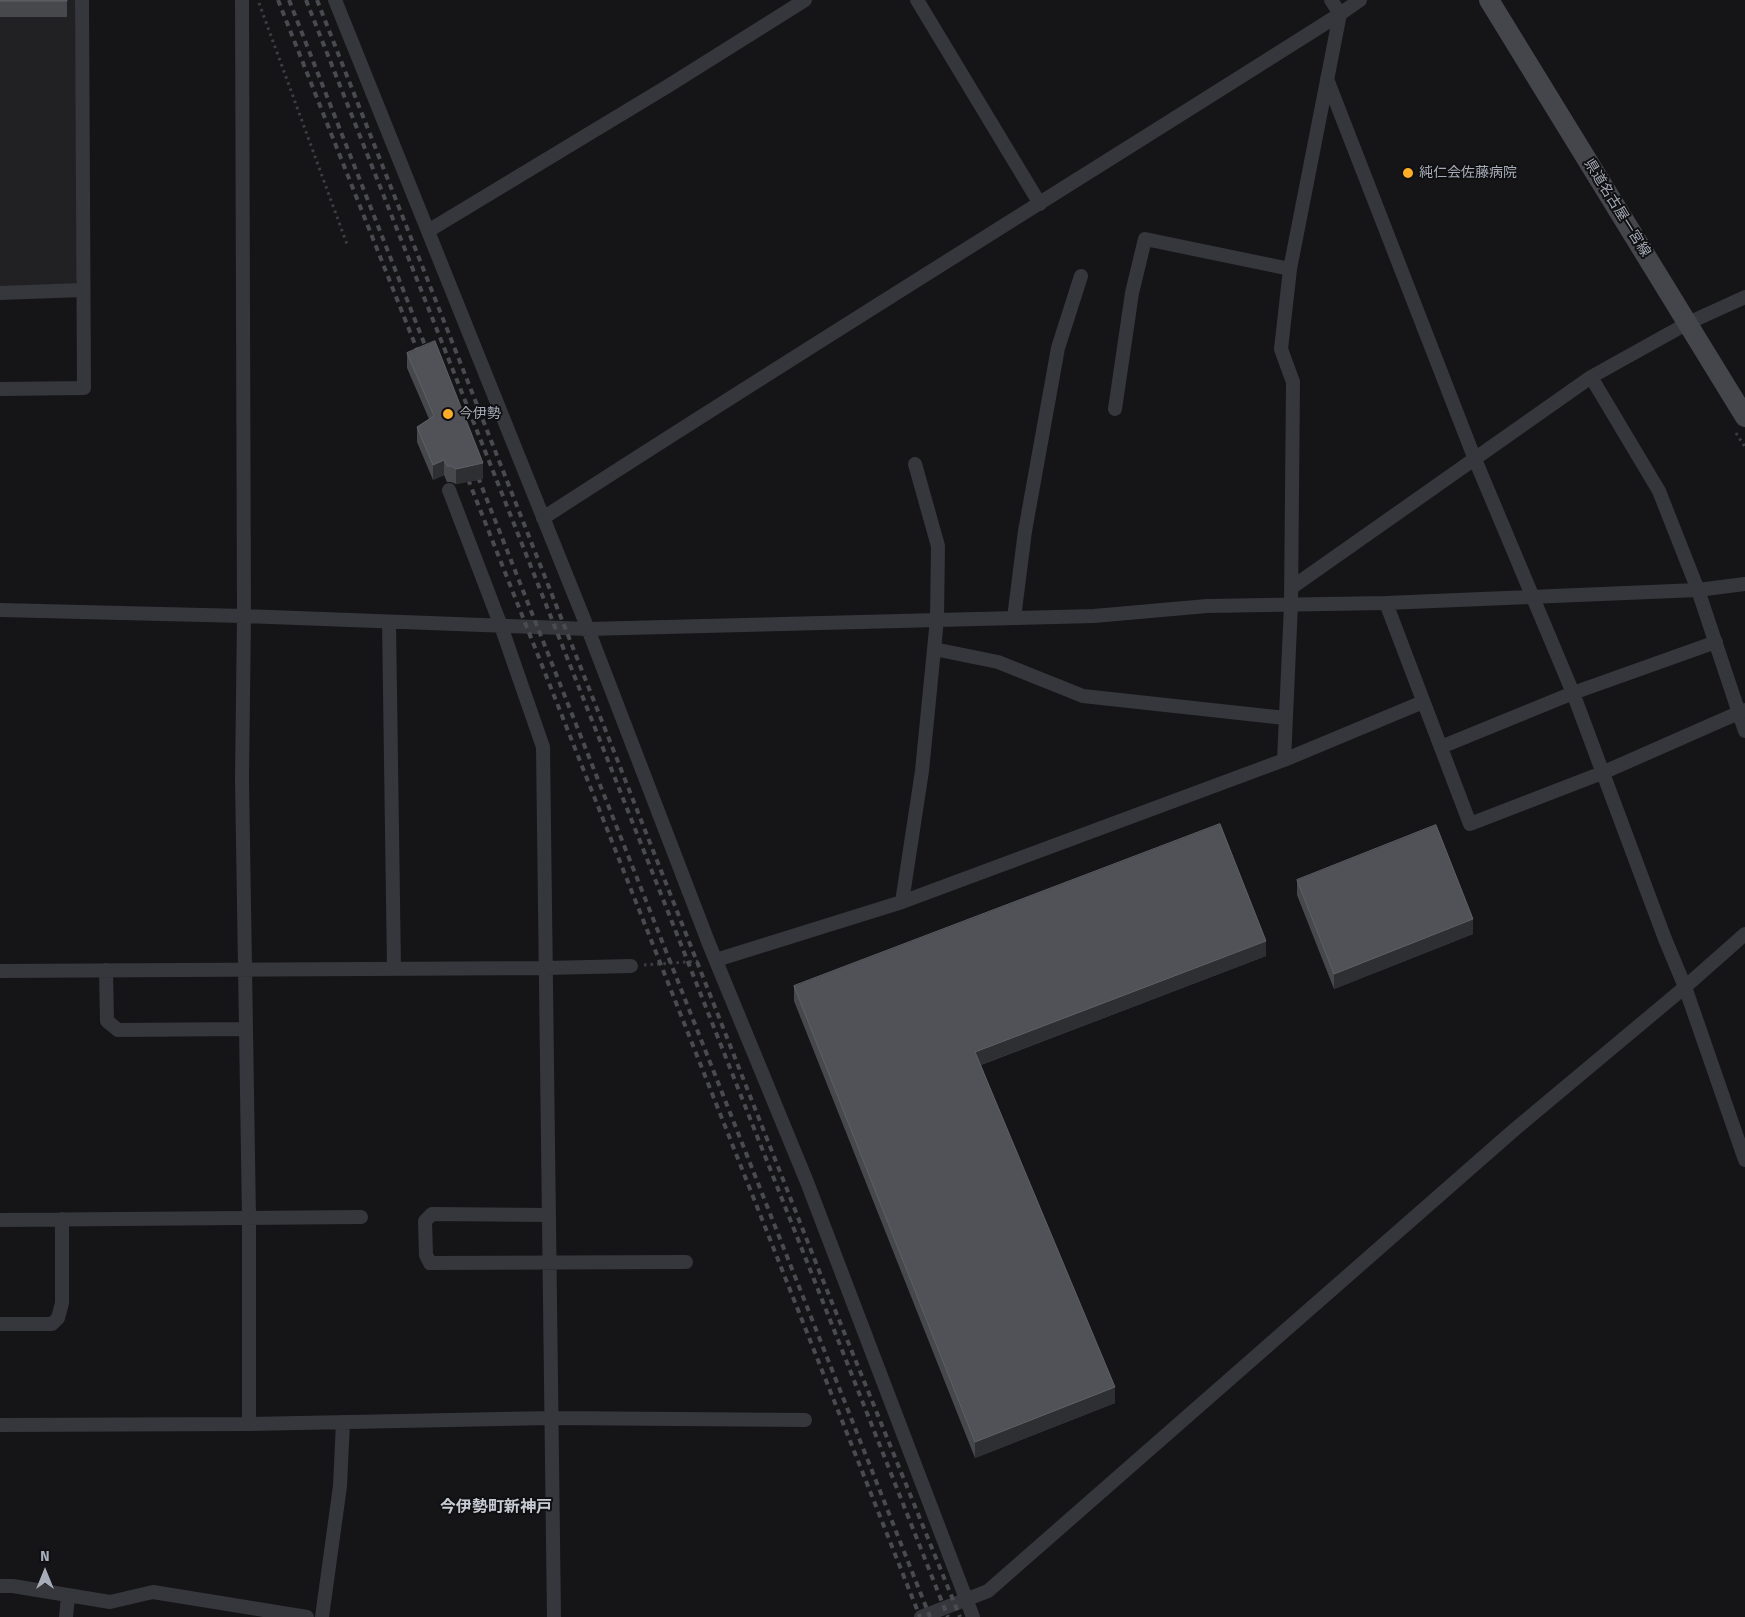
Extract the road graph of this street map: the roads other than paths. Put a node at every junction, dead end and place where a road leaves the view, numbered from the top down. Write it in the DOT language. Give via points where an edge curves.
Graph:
graph roads {
  1 [pos="82,0"];
  2 [pos="242,0"];
  3 [pos="335,0"];
  4 [pos="805,0"];
  5 [pos="917,0"];
  6 [pos="1331,0"];
  7 [pos="1360,0"];
  8 [pos="1488,0"];
  9 [pos="1340,14"];
  10 [pos="1327,79"];
  11 [pos="1040,204"];
  12 [pos="428,231"];
  13 [pos="1290,269"];
  14 [pos="1081,276"];
  15 [pos="83,290"];
  16 [pos="0,293"];
  17 [pos="1745,297"];
  18 [pos="1688,323"];
  19 [pos="1590,377"];
  20 [pos="0,390"];
  21 [pos="1115,409"];
  22 [pos="1745,417"];
  23 [pos="1474,457"];
  24 [pos="915,464"];
  25 [pos="449,490"];
  26 [pos="543,518"];
  27 [pos="1745,584"];
  28 [pos="1291,588"];
  29 [pos="1698,590"];
  30 [pos="1534,596"];
  31 [pos="1386,603"];
  32 [pos="1291,605"];
  33 [pos="0,610"];
  34 [pos="244,616"];
  35 [pos="1014,618"];
  36 [pos="937,619"];
  37 [pos="389,622"];
  38 [pos="502,626"];
  39 [pos="588,629"];
  40 [pos="1716,642"];
  41 [pos="934,649"];
  42 [pos="1573,693"];
  43 [pos="1423,702"];
  44 [pos="1742,712"];
  45 [pos="1285,718"];
  46 [pos="1745,731"];
  47 [pos="1441,747"];
  48 [pos="1284,760"];
  49 [pos="1602,773"];
  50 [pos="902,902"];
  51 [pos="1745,934"];
  52 [pos="716,960"];
  53 [pos="631,966"];
  54 [pos="546,968"];
  55 [pos="394,969"];
  56 [pos="106,970"];
  57 [pos="245,970"];
  58 [pos="0,971"];
  59 [pos="1685,987"];
  60 [pos="246,1029"];
  61 [pos="1745,1160"];
  62 [pos="548,1215"];
  63 [pos="361,1217"];
  64 [pos="249,1218"];
  65 [pos="62,1219"];
  66 [pos="0,1220"];
  67 [pos="549,1262"];
  68 [pos="686,1262"];
  69 [pos="0,1324"];
  70 [pos="551,1418"];
  71 [pos="805,1420"];
  72 [pos="343,1422"];
  73 [pos="249,1424"];
  74 [pos="0,1425"];
  75 [pos="0,1586"];
  76 [pos="68,1596"];
  77 [pos="966,1600"];
  78 [pos="277,1614"];
  79 [pos="66,1617"];
  80 [pos="307,1617"];
  81 [pos="322,1617"];
  82 [pos="554,1617"];
  83 [pos="921,1617"];
  84 [pos="973,1617"];
  1 -- 15 [label="street"];
  2 -- 34 [label="street"];
  3 -- 12 [label="street"];
  4 -- 12 [label="street"];
  5 -- 11 [label="street"];
  6 -- 9 [label="street"];
  7 -- 9 [label="street"];
  8 -- 18 [label="main road, 県道名古屋一宮線"];
  9 -- 10 [label="street"];
  9 -- 11 [label="street"];
  10 -- 13 [label="street"];
  10 -- 23 [label="street"];
  11 -- 26 [label="street" via="767,373"];
  12 -- 26 [label="street"];
  13 -- 21 [label="street" via="1145,239 1132,293"];
  13 -- 28 [label="street" via="1281,350 1293,382"];
  14 -- 35 [label="street" via="1058,348 1025,531"];
  15 -- 16 [label="street"];
  15 -- 20 [label="street" via="84,388"];
  17 -- 18 [label="street"];
  18 -- 19 [label="street"];
  18 -- 22 [label="main road, 県道名古屋一宮線"];
  19 -- 23 [label="street"];
  19 -- 29 [label="street" via="1659,491"];
  23 -- 28 [label="street"];
  23 -- 30 [label="street"];
  24 -- 36 [label="street" via="938,546"];
  25 -- 38 [label="street"];
  26 -- 39 [label="street"];
  27 -- 29 [label="street"];
  28 -- 32 [label="street"];
  29 -- 30 [label="street"];
  29 -- 40 [label="street"];
  30 -- 31 [label="street"];
  30 -- 42 [label="street"];
  31 -- 32 [label="street"];
  31 -- 43 [label="street"];
  32 -- 35 [label="street" via="1207,606 1094,616"];
  32 -- 45 [label="street"];
  33 -- 34 [label="street"];
  34 -- 37 [label="street"];
  34 -- 57 [label="street"];
  35 -- 36 [label="street"];
  36 -- 39 [label="street"];
  36 -- 41 [label="street"];
  37 -- 38 [label="street"];
  37 -- 55 [label="street"];
  38 -- 39 [label="street"];
  38 -- 54 [label="street" via="543,747"];
  39 -- 52 [label="street"];
  40 -- 42 [label="street"];
  40 -- 44 [label="street"];
  41 -- 45 [label="street" via="998,662 1082,696"];
  41 -- 50 [label="street" via="922,771"];
  42 -- 47 [label="street"];
  42 -- 49 [label="street"];
  43 -- 47 [label="street"];
  43 -- 48 [label="street"];
  44 -- 46 [label="street"];
  44 -- 49 [label="street"];
  45 -- 48 [label="street"];
  47 -- 49 [label="street" via="1470,824"];
  48 -- 50 [label="street"];
  49 -- 59 [label="street"];
  50 -- 52 [label="street"];
  51 -- 59 [label="street"];
  52 -- 77 [label="street" via="807,1182"];
  53 -- 54 [label="street"];
  54 -- 55 [label="street"];
  54 -- 62 [label="street"];
  55 -- 57 [label="street"];
  56 -- 57 [label="street"];
  56 -- 58 [label="street"];
  56 -- 60 [label="street" via="107,1021 118,1030"];
  57 -- 60 [label="street"];
  59 -- 61 [label="street"];
  59 -- 77 [label="street" via="1514,1130 988,1591"];
  60 -- 64 [label="street"];
  62 -- 67 [label="street"];
  62 -- 67 [label="street" via="432,1214 425,1221 426,1255 430,1263"];
  63 -- 64 [label="street"];
  64 -- 65 [label="street"];
  64 -- 73 [label="street"];
  65 -- 66 [label="street"];
  65 -- 69 [label="street" via="62,1303 58,1318 52,1324"];
  67 -- 68 [label="street"];
  67 -- 70 [label="street"];
  70 -- 71 [label="street"];
  70 -- 72 [label="street"];
  70 -- 82 [label="street"];
  72 -- 73 [label="street"];
  72 -- 81 [label="street" via="340,1486"];
  73 -- 74 [label="street"];
  75 -- 76 [label="street"];
  76 -- 78 [label="street" via="110,1602 152,1592"];
  76 -- 79 [label="street"];
  77 -- 83 [label="street"];
  77 -- 84 [label="street"];
  78 -- 80 [label="street"];
}
